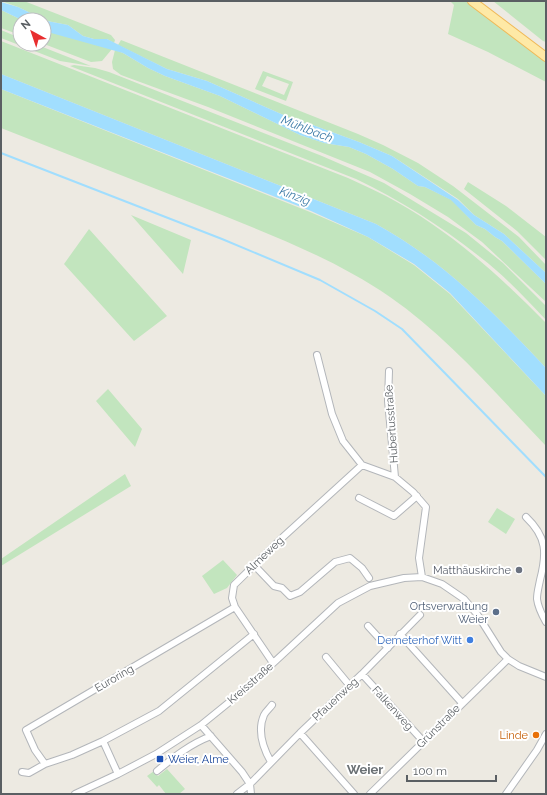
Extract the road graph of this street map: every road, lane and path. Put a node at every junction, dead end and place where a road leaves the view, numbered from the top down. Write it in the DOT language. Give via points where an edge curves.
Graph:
graph roads {
  1 [pos="472,1"];
  2 [pos="546,57"];
  3 [pos="318,355"];
  4 [pos="389,371"];
  5 [pos="362,465"];
  6 [pos="395,477"];
  7 [pos="417,496"];
  8 [pos="359,498"];
  9 [pos="526,517"];
  10 [pos="254,565"];
  11 [pos="422,577"];
  12 [pos="369,578"];
  13 [pos="235,606"];
  14 [pos="420,615"];
  15 [pos="546,622"];
  16 [pos="368,626"];
  17 [pos="254,634"];
  18 [pos="400,634"];
  19 [pos="388,648"];
  20 [pos="326,657"];
  21 [pos="508,659"];
  22 [pos="273,663"];
  23 [pos="362,674"];
  24 [pos="546,677"];
  25 [pos="350,686"];
  26 [pos="462,703"];
  27 [pos="272,704"];
  28 [pos="201,725"];
  29 [pos="300,733"];
  30 [pos="546,734"];
  31 [pos="211,736"];
  32 [pos="103,741"];
  33 [pos="423,741"];
  34 [pos="271,762"];
  35 [pos="45,764"];
  36 [pos="157,771"];
  37 [pos="22,772"];
  38 [pos="118,774"];
  39 [pos="250,784"];
  40 [pos="75,794"];
  41 [pos="237,794"];
  42 [pos="251,794"];
  43 [pos="354,794"];
  44 [pos="370,794"];
  45 [pos="506,794"];
  1 -- 2 [label="main road"];
  3 -- 5 [label="street" via="332,414 343,441"];
  4 -- 6 [label="street, Hubertusstraße" via="388,401"];
  5 -- 6 [label="street, Hubertusstraße"];
  5 -- 10 [label="street, Almeweg"];
  6 -- 7 [label="street, Hubertusstraße"];
  7 -- 8 [label="street" via="394,516"];
  7 -- 11 [label="street, Hubertusstraße" via="426,507 419,558"];
  9 -- 15 [label="street" via="534,524 543,539 545,555 537,598"];
  10 -- 12 [label="street" via="274,586 282,588 290,596 300,592 335,562 350,558"];
  10 -- 13 [label="street, Almeweg" via="234,585 232,598"];
  11 -- 21 [label="street" via="442,584 464,599"];
  11 -- 22 [label="street, Kreisstraße" via="404,578 370,586 338,603"];
  13 -- 17 [label="street"];
  13 -- 35 [label="street, Euroring" via="26,730"];
  14 -- 18 [label="street, Pfauenweg"];
  16 -- 19 [label="street"];
  17 -- 22 [label="street"];
  17 -- 32 [label="street" via="159,711"];
  18 -- 19 [label="street, Pfauenweg"];
  18 -- 26 [label="street"];
  19 -- 23 [label="street, Pfauenweg"];
  20 -- 25 [label="street"];
  21 -- 24 [label="street"];
  21 -- 26 [label="street, Grünstraße"];
  22 -- 28 [label="street, Kreisstraße"];
  23 -- 25 [label="street, Pfauenweg"];
  23 -- 33 [label="street, Falkenweg"];
  25 -- 29 [label="street, Pfauenweg"];
  26 -- 33 [label="street, Grünstraße"];
  27 -- 34 [label="street" via="264,715 261,732 264,749"];
  28 -- 31 [label="street"];
  28 -- 38 [label="street, Kreisstraße"];
  29 -- 34 [label="street, Pfauenweg"];
  29 -- 43 [label="street"];
  30 -- 45 [label="street"];
  31 -- 36 [label="street" via="178,754"];
  31 -- 39 [label="street"];
  32 -- 35 [label="street"];
  32 -- 38 [label="street"];
  33 -- 44 [label="street, Grünstraße"];
  34 -- 39 [label="street, Pfauenweg"];
  35 -- 37 [label="street" via="29,772"];
  38 -- 40 [label="street, Kreisstraße"];
  39 -- 41 [label="street, Pfauenweg"];
  39 -- 42 [label="street"];
}
